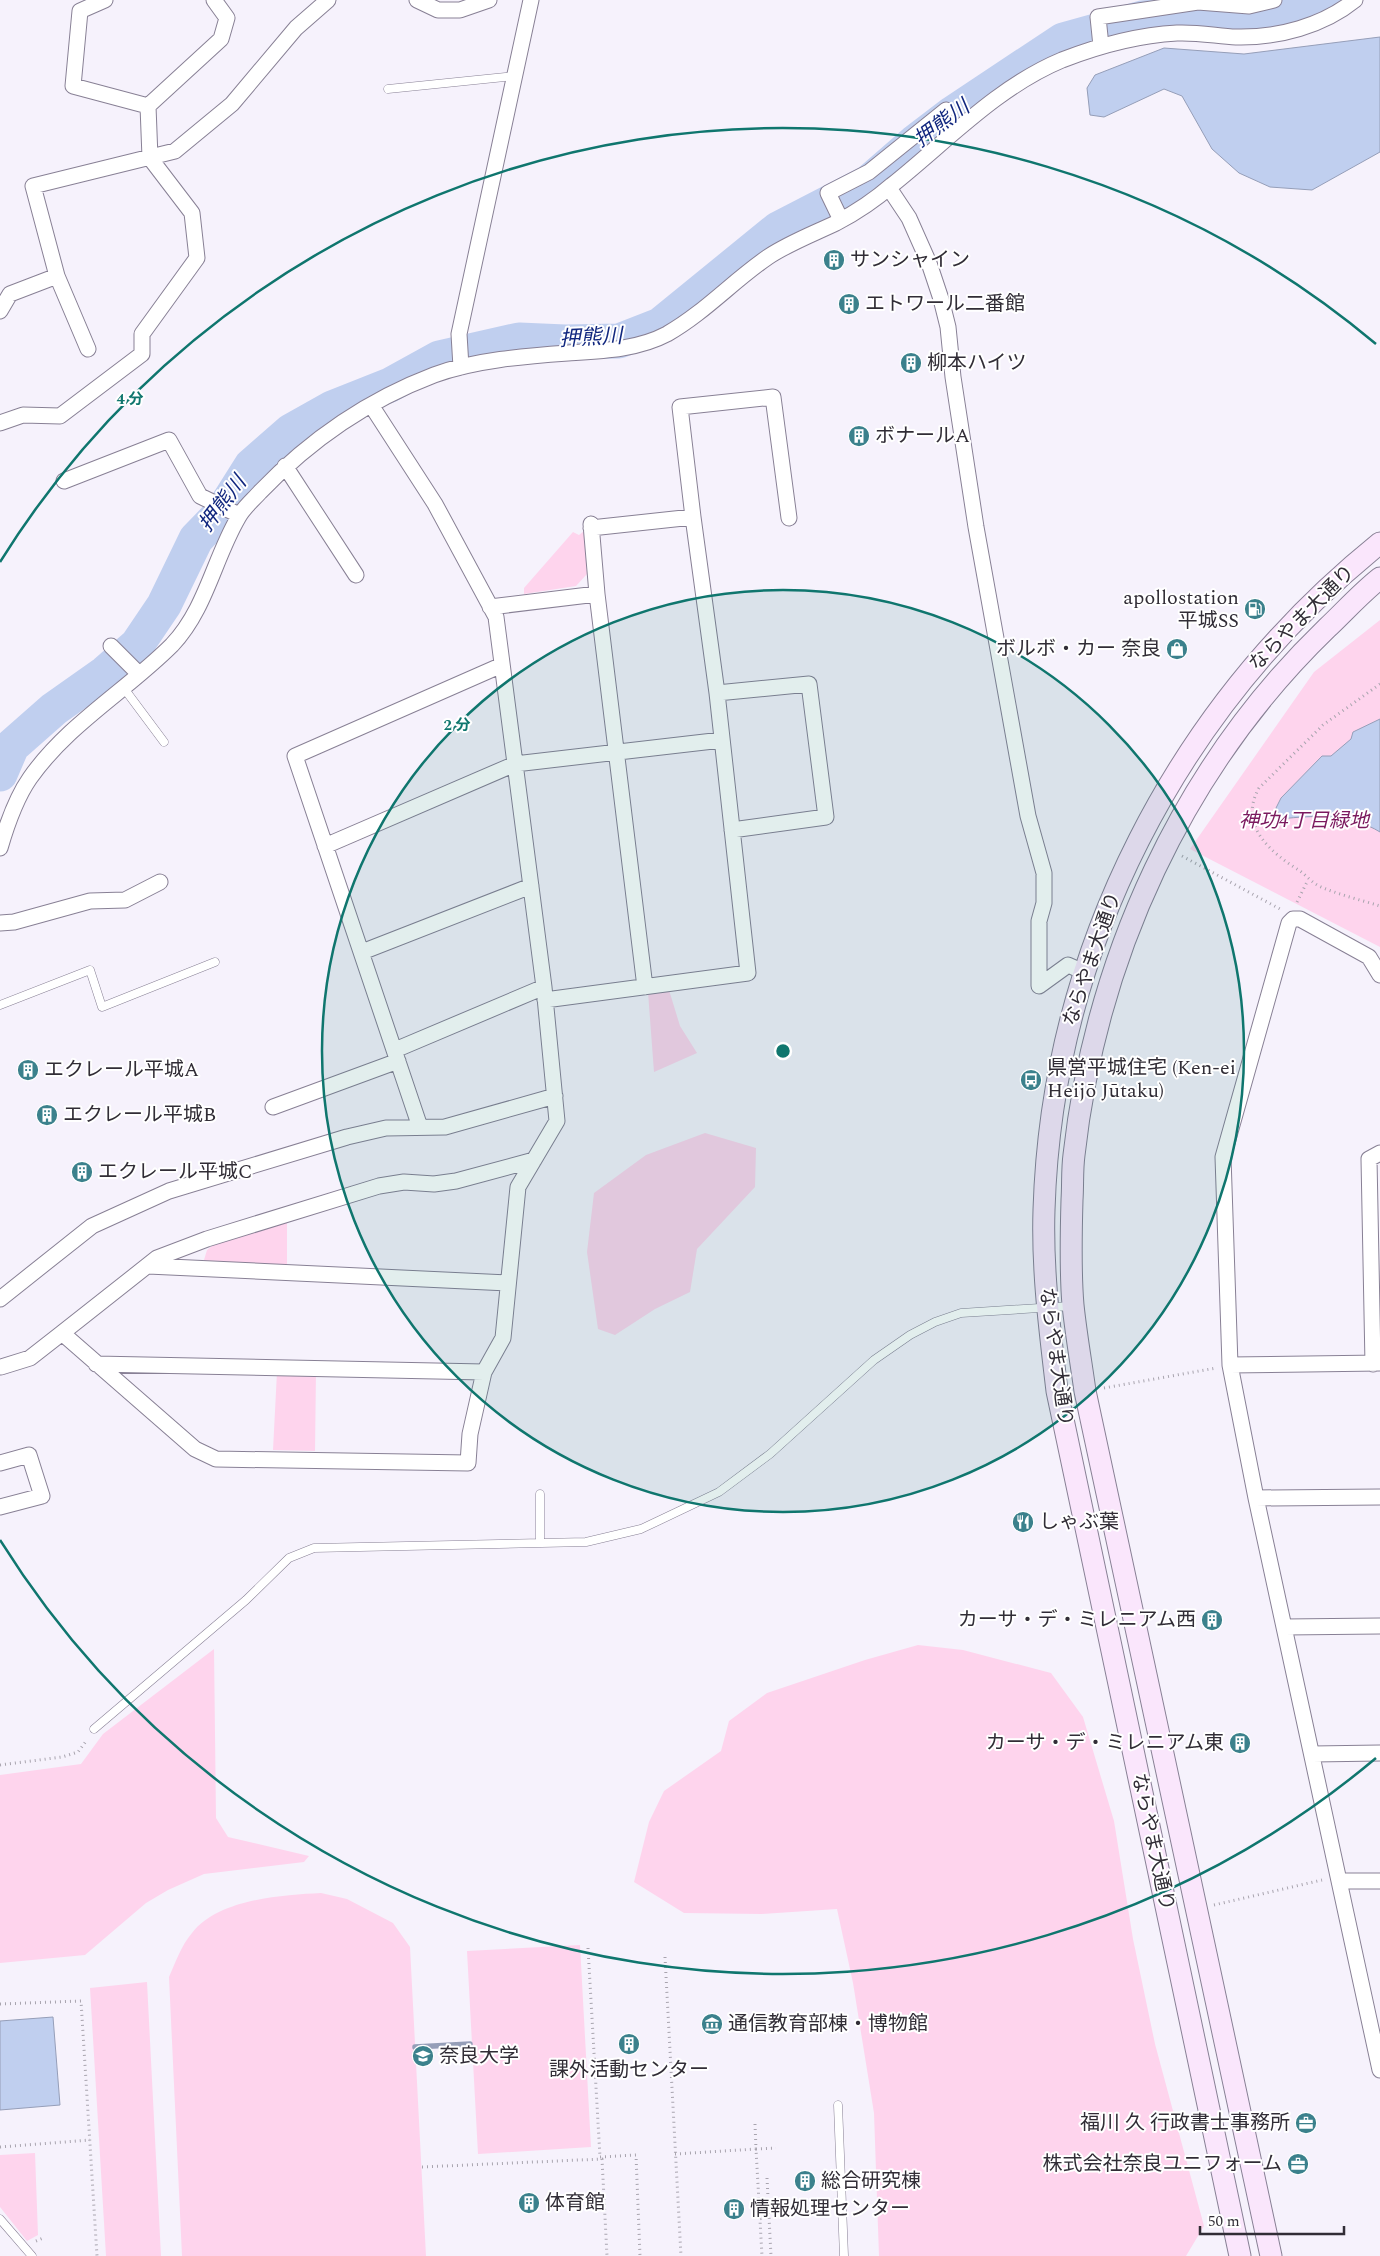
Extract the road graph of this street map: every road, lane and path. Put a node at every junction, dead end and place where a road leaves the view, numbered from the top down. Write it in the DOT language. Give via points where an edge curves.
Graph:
graph roads {
  1 [pos="105,0"];
  2 [pos="214,0"];
  3 [pos="328,0"];
  4 [pos="417,0"];
  5 [pos="488,0"];
  6 [pos="531,0"];
  7 [pos="1121,0"];
  8 [pos="1274,0"];
  9 [pos="1355,0"];
  10 [pos="1113,14"];
  11 [pos="1101,46"];
  12 [pos="515,76"];
  13 [pos="388,89"];
  14 [pos="148,106"];
  15 [pos="946,110"];
  16 [pos="150,158"];
  17 [pos="889,188"];
  18 [pos="841,220"];
  19 [pos="57,276"];
  20 [pos="0,310"];
  21 [pos="88,349"];
  22 [pos="461,367"];
  23 [pos="371,405"];
  24 [pos="0,423"];
  25 [pos="285,466"];
  26 [pos="64,481"];
  27 [pos="239,515"];
  28 [pos="693,517"];
  29 [pos="789,518"];
  30 [pos="1380,544"];
  31 [pos="356,575"];
  32 [pos="1380,578"];
  33 [pos="597,594"];
  34 [pos="490,607"];
  35 [pos="111,646"];
  36 [pos="502,665"];
  37 [pos="138,674"];
  38 [pos="1380,684"];
  39 [pos="123,687"];
  40 [pos="717,693"];
  41 [pos="722,740"];
  42 [pos="164,742"];
  43 [pos="616,754"];
  44 [pos="515,764"];
  45 [pos="732,830"];
  46 [pos="325,846"];
  47 [pos="0,848"];
  48 [pos="1179,855"];
  49 [pos="1308,880"];
  50 [pos="160,882"];
  51 [pos="531,886"];
  52 [pos="1296,905"];
  53 [pos="1380,906"];
  54 [pos="1282,909"];
  55 [pos="0,922"];
  56 [pos="362,952"];
  57 [pos="215,962"];
  58 [pos="1084,972"];
  59 [pos="1380,976"];
  60 [pos="645,987"];
  61 [pos="544,993"];
  62 [pos="0,1005"];
  63 [pos="396,1055"];
  64 [pos="555,1096"];
  65 [pos="272,1107"];
  66 [pos="420,1128"];
  67 [pos="1380,1153"];
  68 [pos="534,1160"];
  69 [pos="148,1266"];
  70 [pos="508,1284"];
  71 [pos="0,1299"];
  72 [pos="1073,1306"];
  73 [pos="1047,1308"];
  74 [pos="62,1333"];
  75 [pos="96,1364"];
  76 [pos="1376,1364"];
  77 [pos="1230,1365"];
  78 [pos="1,1367"];
  79 [pos="484,1372"];
  80 [pos="1100,1388"];
  81 [pos="0,1463"];
  82 [pos="540,1494"];
  83 [pos="1380,1497"];
  84 [pos="1256,1498"];
  85 [pos="0,1507"];
  86 [pos="540,1544"];
  87 [pos="1380,1626"];
  88 [pos="1285,1628"];
  89 [pos="94,1729"];
  90 [pos="1380,1753"];
  91 [pos="1312,1754"];
  92 [pos="0,1765"];
  93 [pos="1380,1881"];
  94 [pos="1340,1882"];
  95 [pos="1213,1906"];
  96 [pos="588,1948"];
  97 [pos="665,1957"];
  98 [pos="0,2004"];
  99 [pos="1373,2008"];
  100 [pos="1380,2070"];
  101 [pos="838,2105"];
  102 [pos="755,2124"];
  103 [pos="90,2140"];
  104 [pos="0,2147"];
  105 [pos="776,2148"];
  106 [pos="756,2149"];
  107 [pos="675,2154"];
  108 [pos="601,2158"];
  109 [pos="422,2167"];
  110 [pos="767,2178"];
  111 [pos="784,2200"];
  112 [pos="760,2218"];
  113 [pos="0,2219"];
  114 [pos="32,2256"];
  115 [pos="97,2256"];
  116 [pos="606,2256"];
  117 [pos="640,2256"];
  118 [pos="682,2256"];
  119 [pos="762,2256"];
  120 [pos="771,2256"];
  121 [pos="844,2256"];
  122 [pos="1240,2256"];
  123 [pos="1271,2256"];
  1 -- 14 [label="street" via="80,11 73,86"];
  2 -- 14 [label="street" via="227,18 221,39"];
  3 -- 16 [label="street" via="296,28 232,104 175,151"];
  4 -- 5 [label="street" via="438,10 460,10"];
  6 -- 12 [label="street"];
  7 -- 10 [label="street"];
  8 -- 10 [label="street" via="1248,6 1198,2"];
  9 -- 11 [label="street" via="1320,22 1292,31 1240,37 1175,33"];
  10 -- 11 [label="street" via="1098,17"];
  11 -- 17 [label="street" via="1023,79"];
  12 -- 13 [label="lane"];
  12 -- 22 [label="street" via="459,334"];
  14 -- 16 [label="street"];
  15 -- 18 [label="street" via="869,172 828,192"];
  16 -- 19 [label="street" via="33,186"];
  16 -- 24 [label="street" via="192,213 197,258 142,334 142,354 60,416 23,416"];
  17 -- 18 [label="street"];
  17 -- 58 [label="street" via="909,218 929,264 948,327 976,527 1028,816 1044,873 1044,903 1039,921 1039,986 1068,965"];
  18 -- 22 [label="street" via="770,256 694,316 663,336 624,348"];
  19 -- 20 [label="street" via="10,294"];
  19 -- 21 [label="street"];
  22 -- 23 [label="street" via="429,377"];
  23 -- 25 [label="street" via="322,436"];
  23 -- 34 [label="street" via="435,504"];
  25 -- 27 [label="street"];
  25 -- 31 [label="street"];
  26 -- 27 [label="street" via="169,440 200,496"];
  27 -- 37 [label="street" via="197,612 173,643"];
  28 -- 29 [label="street" via="680,407 773,397"];
  28 -- 33 [label="street" via="591,526"];
  28 -- 40 [label="street"];
  30 -- 58 [label="street, ならやま大通り" via="1355,563 1275,642 1239,682 1183,762 1134,847 1099,927"];
  32 -- 72 [label="street, ならやま大通り" via="1299,655 1237,731 1206,775 1165,847 1141,899 1117,959 1088,1066 1074,1156"];
  33 -- 34 [label="street"];
  33 -- 43 [label="street"];
  34 -- 36 [label="street" via="496,617"];
  35 -- 37 [label="street"];
  36 -- 44 [label="street"];
  36 -- 46 [label="street" via="294,756"];
  37 -- 39 [label="street"];
  38 -- 49 [label="path" via="1323,725 1259,788 1254,798 1251,811 1261,836 1273,852"];
  39 -- 42 [label="lane"];
  39 -- 47 [label="street" via="59,742 28,780 8,821"];
  40 -- 41 [label="street"];
  40 -- 45 [label="street" via="809,684 826,817"];
  41 -- 43 [label="street"];
  41 -- 45 [label="street"];
  43 -- 44 [label="street"];
  43 -- 60 [label="street"];
  44 -- 46 [label="street"];
  44 -- 51 [label="street"];
  45 -- 60 [label="street" via="748,973"];
  46 -- 56 [label="street"];
  48 -- 54 [label="path"];
  49 -- 52 [label="path"];
  49 -- 53 [label="path" via="1320,887"];
  50 -- 55 [label="street" via="125,900 90,901 14,922"];
  51 -- 56 [label="street"];
  51 -- 61 [label="street"];
  56 -- 63 [label="street"];
  57 -- 62 [label="lane" via="102,1007 90,970"];
  58 -- 73 [label="street, ならやま大通り" via="1058,1075 1051,1124 1044,1210"];
  59 -- 77 [label="street" via="1370,957 1300,920 1293,919 1289,923 1223,1157"];
  60 -- 61 [label="street"];
  61 -- 63 [label="street"];
  61 -- 64 [label="street"];
  63 -- 65 [label="street"];
  63 -- 66 [label="street"];
  64 -- 66 [label="street" via="445,1127"];
  64 -- 68 [label="street" via="557,1121"];
  66 -- 71 [label="street" via="386,1128 347,1137 169,1191 92,1226"];
  67 -- 76 [label="street" via="1370,1159"];
  68 -- 69 [label="street" via="456,1181 379,1186 207,1239 157,1258"];
  68 -- 70 [label="street" via="518,1187"];
  69 -- 70 [label="street"];
  69 -- 74 [label="street"];
  70 -- 79 [label="street" via="503,1338"];
  72 -- 73 [label="lane"];
  72 -- 123 [label="street, ならやま大通り" via="1085,1391"];
  73 -- 86 [label="lane" via="961,1313 935,1322 874,1360 770,1454 718,1492 641,1529 586,1542"];
  73 -- 122 [label="street, ならやま大通り" via="1057,1391"];
  74 -- 75 [label="street"];
  74 -- 78 [label="street" via="30,1358"];
  75 -- 79 [label="street"];
  75 -- 79 [label="street" via="195,1449 216,1459 468,1463 470,1434"];
  76 -- 77 [label="street"];
  77 -- 80 [label="path"];
  77 -- 84 [label="street"];
  81 -- 85 [label="street" via="29,1455 42,1496"];
  82 -- 86 [label="lane"];
  83 -- 84 [label="street"];
  84 -- 88 [label="street"];
  86 -- 89 [label="lane" via="314,1548 288,1558 246,1600"];
  87 -- 88 [label="street"];
  88 -- 91 [label="street"];
  89 -- 92 [label="path" via="78,1752"];
  90 -- 91 [label="street"];
  91 -- 94 [label="street"];
  93 -- 94 [label="street"];
  94 -- 95 [label="path" via="1329,1879"];
  94 -- 99 [label="street"];
  96 -- 108 [label="path"];
  97 -- 107 [label="path"];
  98 -- 103 [label="path" via="81,2001"];
  99 -- 100 [label="street"];
  101 -- 121 [label="lane"];
  102 -- 106 [label="path"];
  103 -- 104 [label="path"];
  103 -- 115 [label="path"];
  105 -- 106 [label="path"];
  106 -- 107 [label="path"];
  106 -- 112 [label="path"];
  107 -- 118 [label="path"];
  108 -- 109 [label="path"];
  108 -- 116 [label="path"];
  108 -- 117 [label="path" via="636,2155"];
  110 -- 120 [label="path"];
  111 -- 112 [label="path, bridge"];
  112 -- 119 [label="path"];
  113 -- 114 [label="lane"];
}
